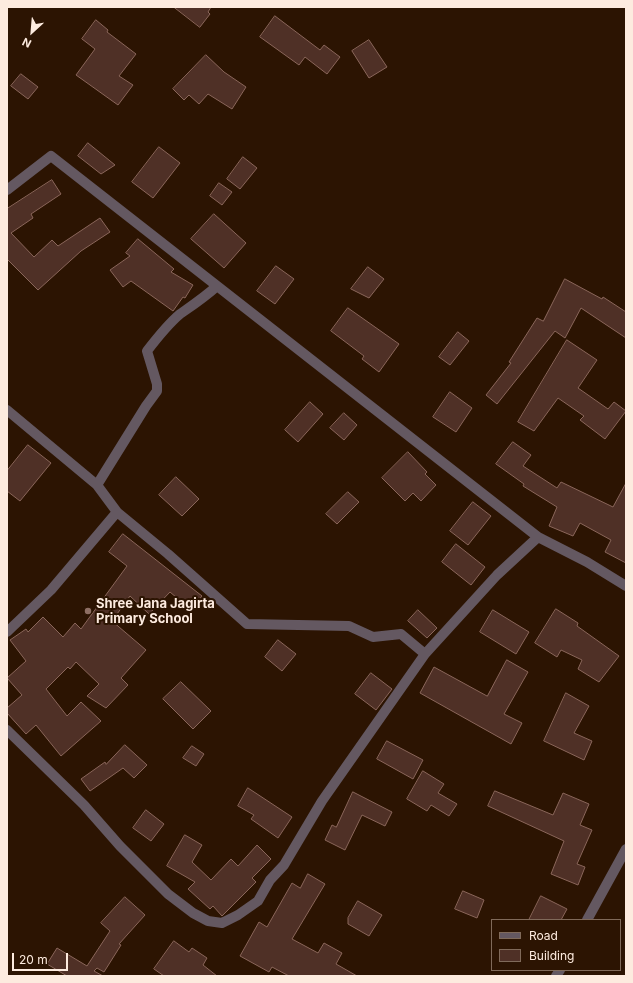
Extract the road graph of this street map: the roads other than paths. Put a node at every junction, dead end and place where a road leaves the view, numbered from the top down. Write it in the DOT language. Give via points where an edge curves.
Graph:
graph roads {
  1 [pos="7,190"];
  2 [pos="217,286"];
  3 [pos="7,410"];
  4 [pos="97,486"];
  5 [pos="117,512"];
  6 [pos="538,537"];
  7 [pos="626,586"];
  8 [pos="7,632"];
  9 [pos="425,654"];
  10 [pos="7,730"];
  11 [pos="626,849"];
  12 [pos="588,919"];
  1 -- 2 [label="street" via="51,156"];
  2 -- 4 [label="street" via="159,334 147,351 157,391"];
  2 -- 6 [label="street"];
  3 -- 4 [label="street"];
  4 -- 5 [label="street"];
  5 -- 8 [label="street" via="51,590"];
  5 -- 9 [label="street" via="247,624 349,626 373,637 401,634"];
  6 -- 7 [label="street"];
  6 -- 9 [label="street" via="497,575"];
  9 -- 10 [label="street" via="322,800 284,865 270,880 258,901 238,915 222,922 208,921 168,894"];
  11 -- 12 [label="street"];
}
